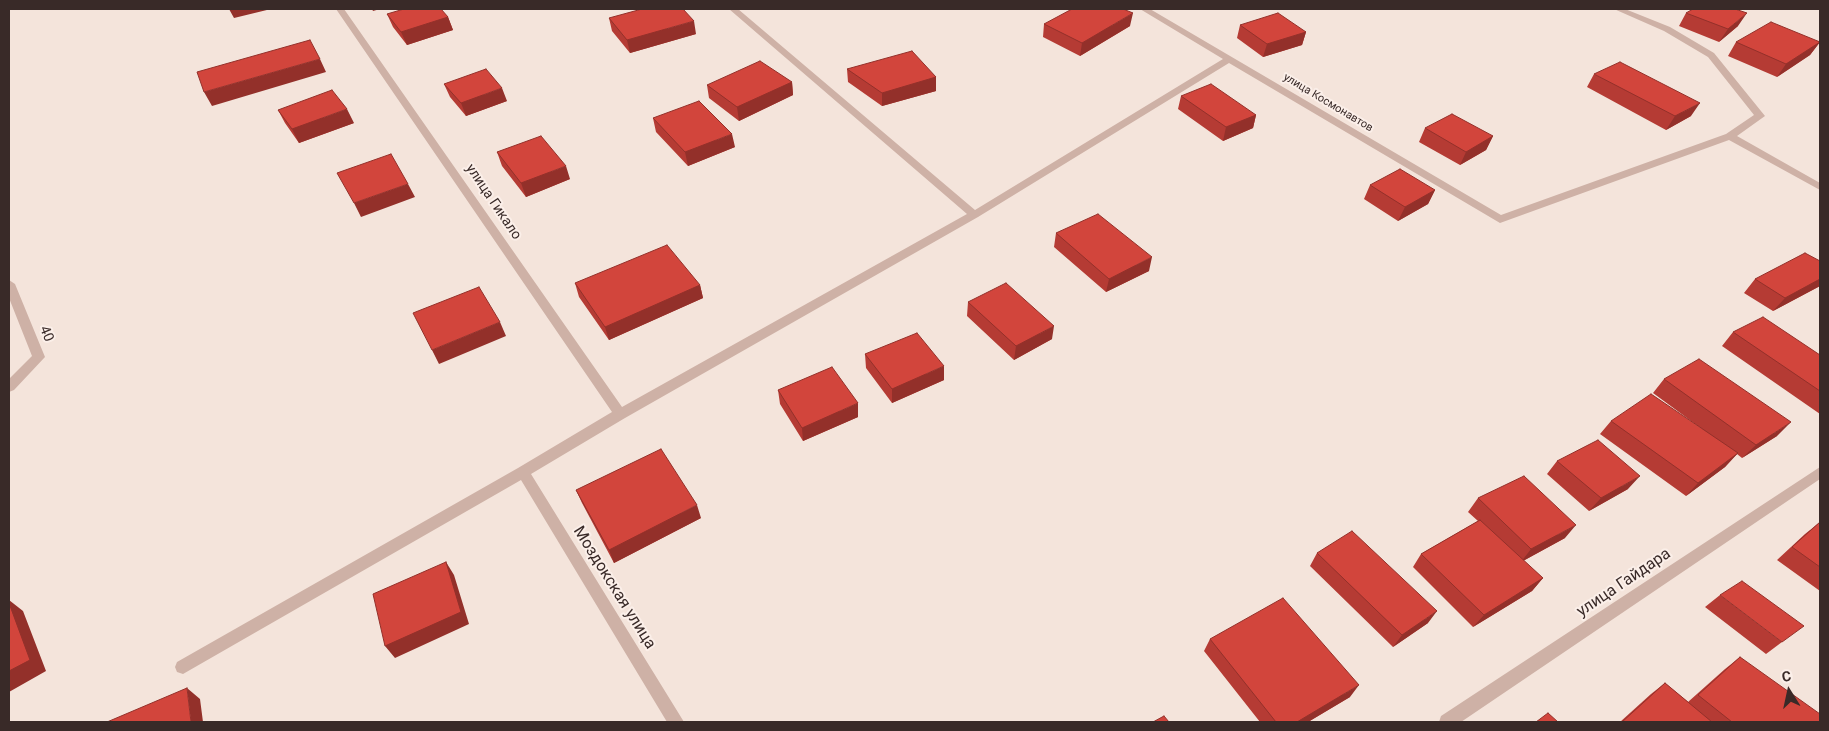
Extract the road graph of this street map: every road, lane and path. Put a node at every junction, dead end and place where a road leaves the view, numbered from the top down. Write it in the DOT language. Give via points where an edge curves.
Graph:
graph roads {
  1 [pos="340,9"];
  2 [pos="733,9"];
  3 [pos="1144,9"];
  4 [pos="1618,9"];
  5 [pos="1230,59"];
  6 [pos="1730,136"];
  7 [pos="1820,187"];
  8 [pos="974,215"];
  9 [pos="9,284"];
  10 [pos="9,387"];
  11 [pos="620,414"];
  12 [pos="523,472"];
  13 [pos="1820,472"];
  14 [pos="183,667"];
  15 [pos="676,722"];
  16 [pos="1448,722"];
  1 -- 11 [label="street, улица Гикало"];
  2 -- 8 [label="street"];
  3 -- 5 [label="street, улица Космонавтов"];
  4 -- 6 [label="street" via="1667,29 1711,55 1760,116"];
  5 -- 6 [label="street, улица Космонавтов" via="1500,219"];
  5 -- 8 [label="street"];
  6 -- 7 [label="street"];
  8 -- 11 [label="street"];
  9 -- 10 [label="street, 40" via="39,357"];
  11 -- 12 [label="street"];
  12 -- 14 [label="street"];
  12 -- 15 [label="street, Моздокская улица"];
  13 -- 16 [label="street, улица Гайдара"];
}
